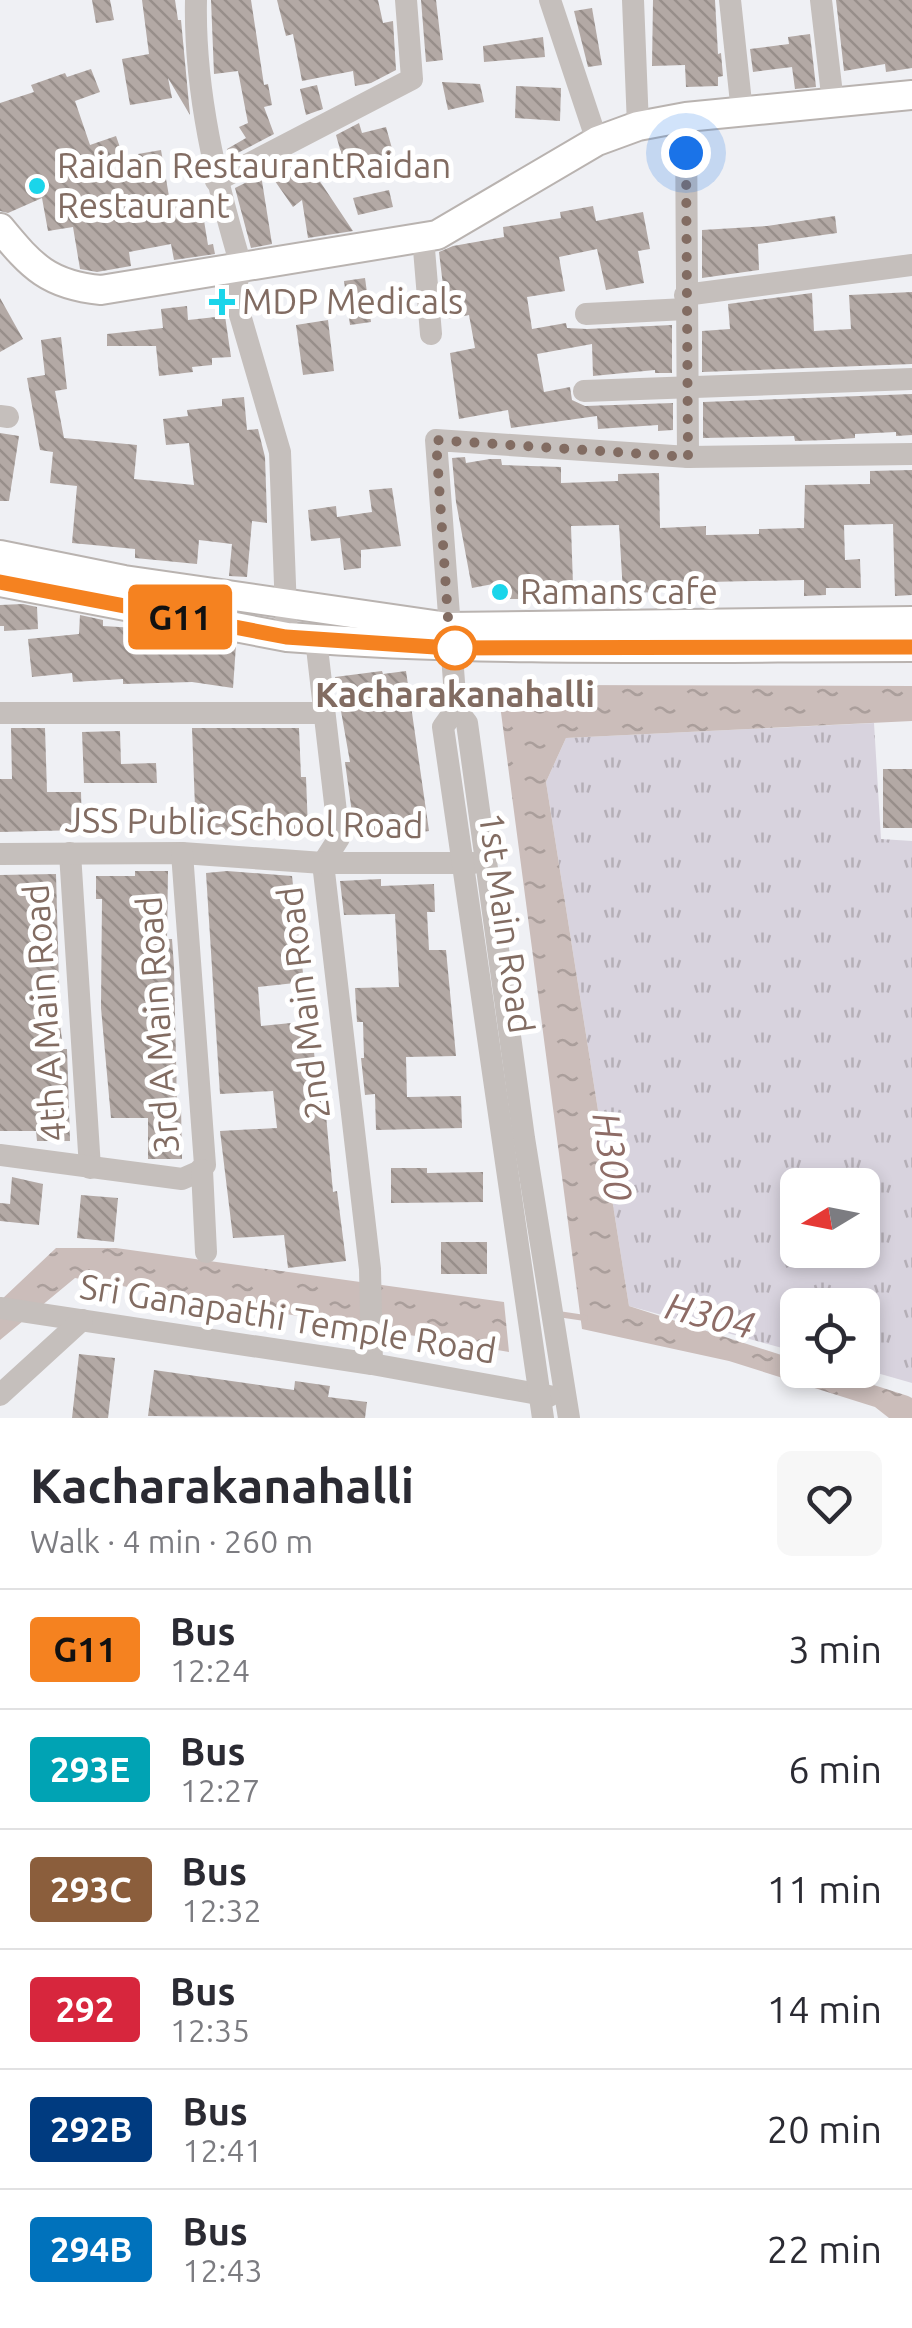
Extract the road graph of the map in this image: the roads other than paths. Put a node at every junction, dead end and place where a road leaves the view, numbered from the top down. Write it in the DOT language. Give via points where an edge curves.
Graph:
graph roads {
  1 [pos="196,0"];
  2 [pos="406,0"];
  3 [pos="550,0"];
  4 [pos="632,0"];
  5 [pos="730,0"];
  6 [pos="821,0"];
  7 [pos="912,95"];
  8 [pos="833,103"];
  9 [pos="742,112"];
  10 [pos="686,117"];
  11 [pos="638,126"];
  12 [pos="597,142"];
  13 [pos="216,181"];
  14 [pos="0,228"];
  15 [pos="423,238"];
  16 [pos="912,265"];
  17 [pos="242,268"];
  18 [pos="686,302"];
  19 [pos="586,314"];
  20 [pos="431,334"];
  21 [pos="912,379"];
  22 [pos="689,386"];
  23 [pos="584,391"];
  24 [pos="912,454"];
  25 [pos="688,457"];
  26 [pos="0,555"];
  27 [pos="0,582"];
  28 [pos="286,605"];
  29 [pos="912,621"];
  30 [pos="286,637"];
  31 [pos="449,637"];
  32 [pos="316,639"];
  33 [pos="912,647"];
  34 [pos="456,709"];
  35 [pos="0,712"];
  36 [pos="324,712"];
  37 [pos="182,852"];
  38 [pos="70,853"];
  39 [pos="0,854"];
  40 [pos="323,863"];
  41 [pos="462,863"];
  42 [pos="487,863"];
  43 [pos="0,1155"];
  44 [pos="90,1168"];
  45 [pos="192,1175"];
  46 [pos="206,1252"];
  47 [pos="0,1308"];
  48 [pos="82,1320"];
  49 [pos="372,1364"];
  50 [pos="0,1394"];
  51 [pos="541,1407"];
  52 [pos="568,1408"];
  1 -- 13 [label="street" via="195,40"];
  2 -- 13 [label="street" via="412,78"];
  3 -- 12 [label="street"];
  4 -- 11 [label="street"];
  5 -- 9 [label="street"];
  6 -- 8 [label="street"];
  7 -- 8 [label="main road"];
  8 -- 9 [label="main road"];
  9 -- 10 [label="main road"];
  10 -- 11 [label="main road"];
  10 -- 18 [label="street"];
  11 -- 12 [label="main road"];
  12 -- 15 [label="main road"];
  13 -- 17 [label="street"];
  14 -- 17 [label="main road" via="46,277 73,287 101,290"];
  15 -- 17 [label="main road"];
  15 -- 20 [label="street"];
  16 -- 18 [label="street"];
  17 -- 28 [label="street" via="233,291 280,452"];
  18 -- 19 [label="street"];
  18 -- 22 [label="street"];
  21 -- 22 [label="street"];
  22 -- 23 [label="street"];
  22 -- 25 [label="street"];
  24 -- 25 [label="street"];
  25 -- 31 [label="street, 1st Main Road" via="436,440"];
  26 -- 28 [label="main road"];
  27 -- 30 [label="main road"];
  28 -- 30 [label="street"];
  28 -- 31 [label="main road"];
  29 -- 31 [label="main road"];
  30 -- 32 [label="main road"];
  31 -- 32 [label="main road"];
  31 -- 33 [label="main road"];
  31 -- 34 [label="street, 1st Main Road"];
  32 -- 36 [label="street, 2nd Main Road"];
  34 -- 41 [label="street, 1st Main Road" via="443,727"];
  34 -- 42 [label="street" via="467,723"];
  35 -- 36 [label="street"];
  36 -- 40 [label="street, 2nd Main Road" via="339,838"];
  37 -- 38 [label="street, JSS Public School Road"];
  37 -- 40 [label="street, JSS Public School Road"];
  37 -- 45 [label="street, 3rd A Main Road" via="205,1165"];
  38 -- 39 [label="street, JSS Public School Road"];
  38 -- 44 [label="street, 4th A Main Road"];
  40 -- 41 [label="street, JSS Public School Road"];
  40 -- 49 [label="street, 2nd Main Road" via="370,1269"];
  41 -- 42 [label="street, JSS Public School Road"];
  41 -- 51 [label="street, 1st Main Road"];
  42 -- 52 [label="street"];
  43 -- 44 [label="street"];
  44 -- 45 [label="street"];
  45 -- 46 [label="street, 3rd A Main Road"];
  47 -- 48 [label="street, Sri Ganapathi Temple Road"];
  48 -- 49 [label="street, Sri Ganapathi Temple Road"];
  48 -- 50 [label="street"];
  49 -- 51 [label="street, Sri Ganapathi Temple Road"];
  51 -- 52 [label="street, Sri Ganapathi Temple Road"];
}
